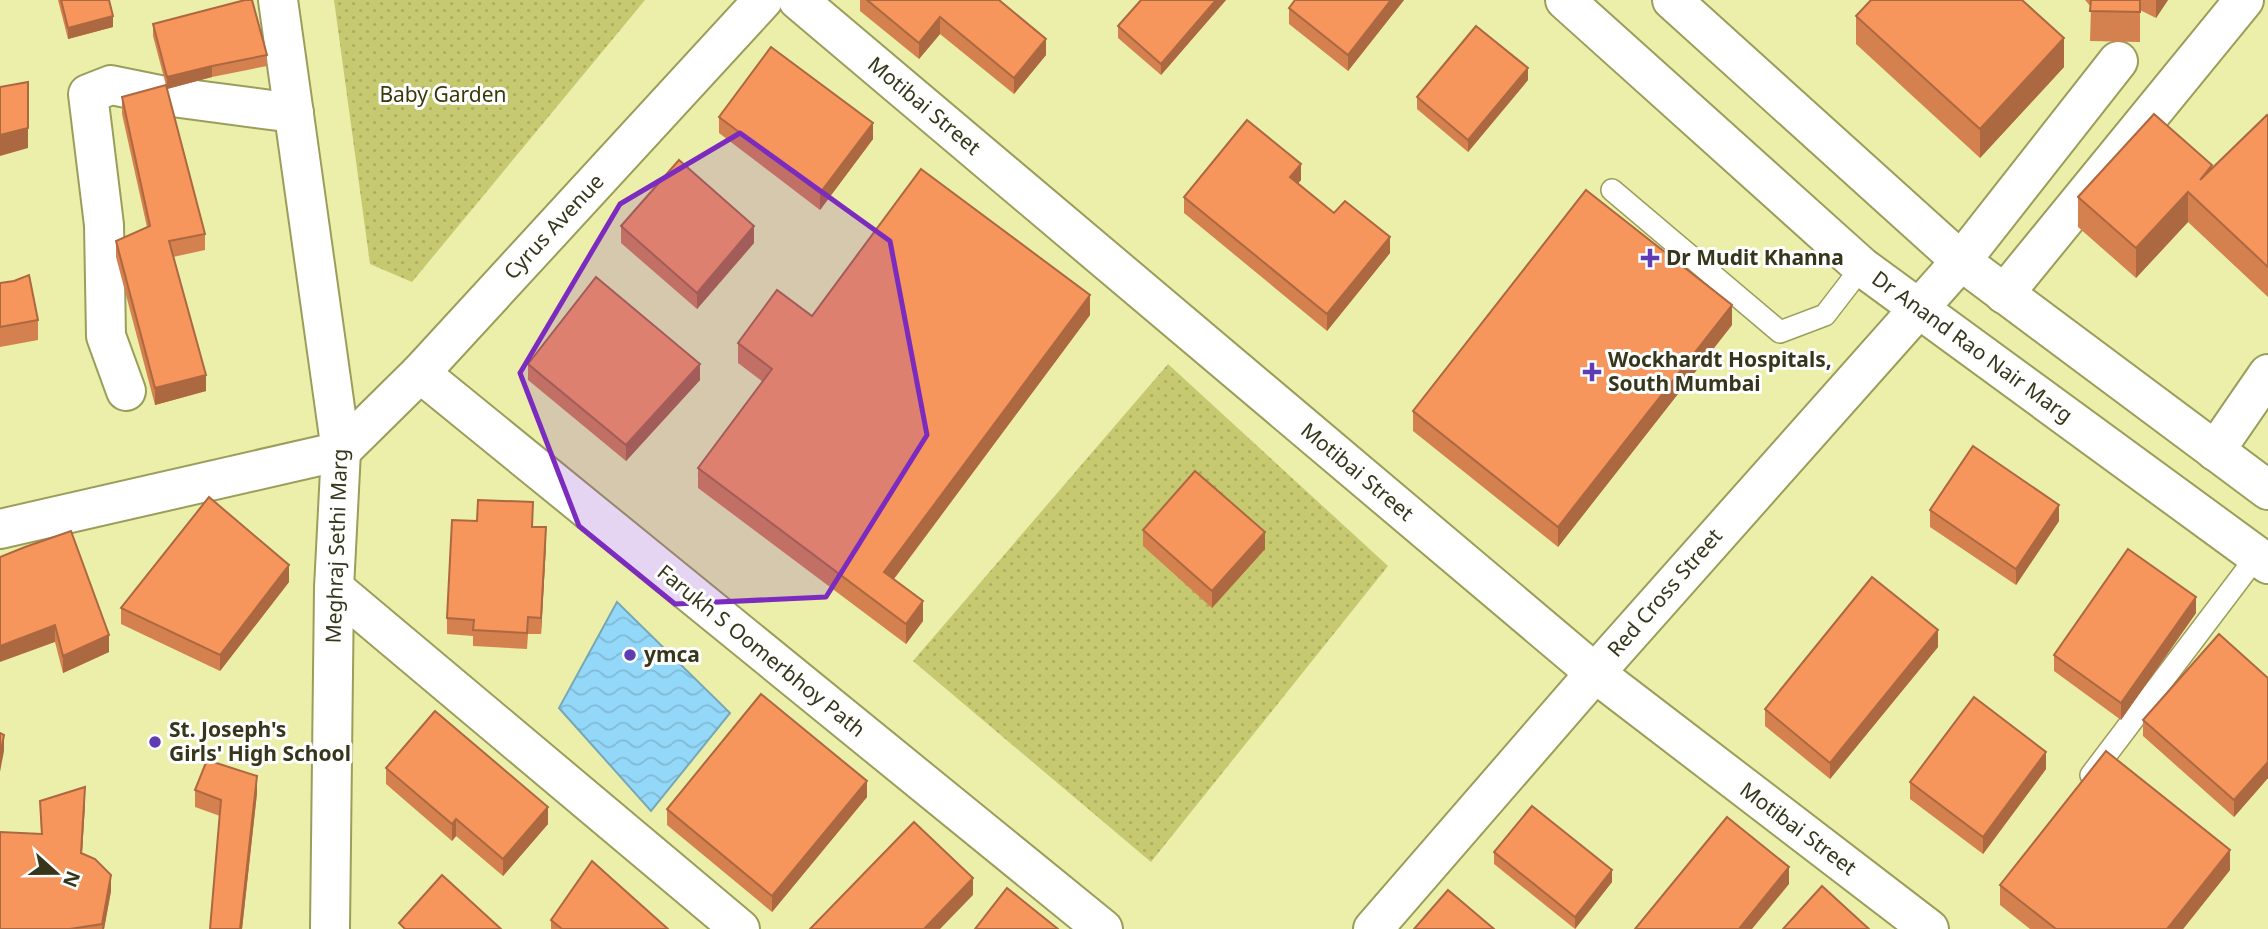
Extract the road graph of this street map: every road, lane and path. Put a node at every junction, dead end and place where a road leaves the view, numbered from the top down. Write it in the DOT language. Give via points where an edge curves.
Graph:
graph roads {
  1 [pos="278,0"];
  2 [pos="764,0"];
  3 [pos="798,0"];
  4 [pos="1565,0"];
  5 [pos="1672,0"];
  6 [pos="2244,0"];
  7 [pos="2118,61"];
  8 [pos="294,113"];
  9 [pos="1612,190"];
  10 [pos="1961,261"];
  11 [pos="1862,267"];
  12 [pos="2004,294"];
  13 [pos="1918,307"];
  14 [pos="420,373"];
  15 [pos="2268,374"];
  16 [pos="126,391"];
  17 [pos="341,451"];
  18 [pos="2215,451"];
  19 [pos="2268,490"];
  20 [pos="0,528"];
  21 [pos="2262,560"];
  22 [pos="334,589"];
  23 [pos="1595,673"];
  24 [pos="2082,786"];
  25 [pos="331,929"];
  26 [pos="740,929"];
  27 [pos="1103,929"];
  28 [pos="1373,929"];
  29 [pos="1929,929"];
  1 -- 8 [label="street, Meghraj Sethi Marg"];
  2 -- 14 [label="street, Cyrus Avenue"];
  3 -- 23 [label="street, Motibai Street"];
  4 -- 11 [label="street, Dr Anand Rao Nair Marg"];
  5 -- 10 [label="street"];
  6 -- 12 [label="street"];
  7 -- 10 [label="street, Red Cross Street"];
  8 -- 16 [label="street" via="111,85 88,94 104,225 106,336"];
  8 -- 17 [label="street, Meghraj Sethi Marg"];
  9 -- 11 [label="lane" via="1780,332 1825,315"];
  10 -- 12 [label="street"];
  10 -- 13 [label="street, Red Cross Street"];
  11 -- 13 [label="street, Dr Anand Rao Nair Marg"];
  12 -- 18 [label="street"];
  13 -- 21 [label="street, Dr Anand Rao Nair Marg"];
  13 -- 23 [label="street, Red Cross Street"];
  14 -- 17 [label="street, Cyrus Avenue"];
  14 -- 27 [label="street, Farukh S Oomerbhoy Path"];
  15 -- 18 [label="street"];
  17 -- 20 [label="street"];
  17 -- 22 [label="street, Meghraj Sethi Marg"];
  18 -- 19 [label="street"];
  21 -- 24 [label="lane"];
  22 -- 25 [label="street, Meghraj Sethi Marg"];
  22 -- 26 [label="street"];
  23 -- 28 [label="street, Red Cross Street"];
  23 -- 29 [label="street, Motibai Street"];
}
